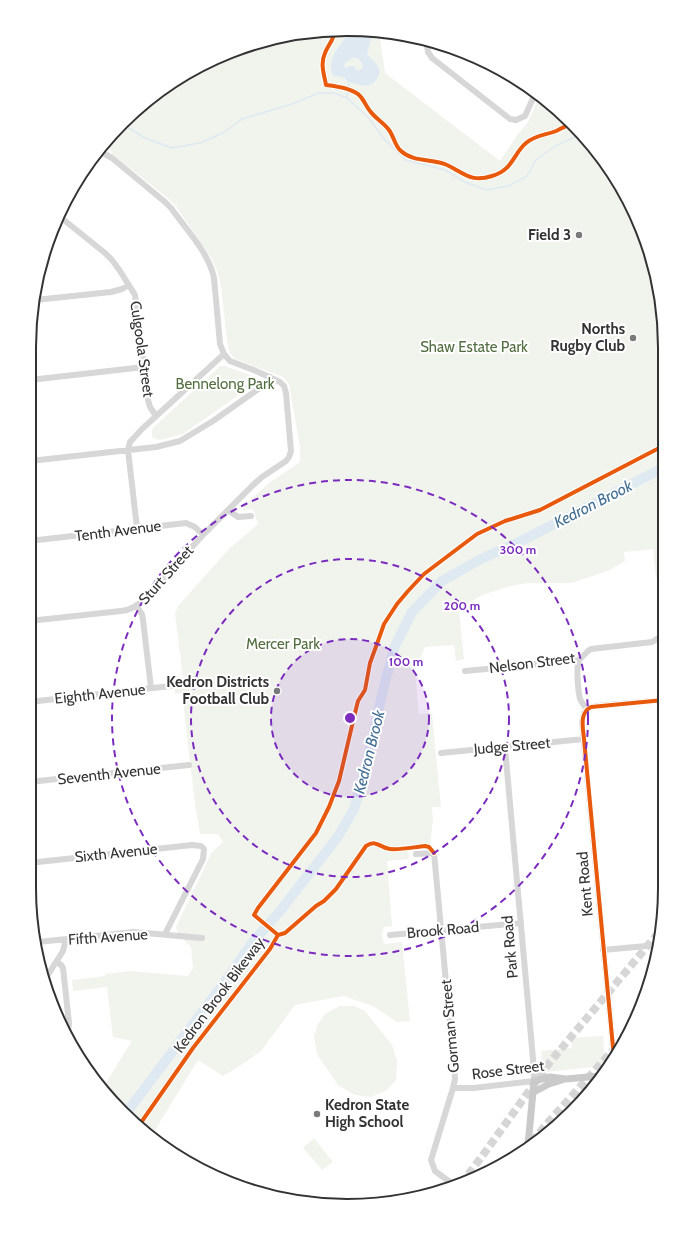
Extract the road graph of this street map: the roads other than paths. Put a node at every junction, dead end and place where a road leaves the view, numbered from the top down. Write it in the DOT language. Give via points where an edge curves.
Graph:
graph roads {
  1 [pos="427,47"];
  2 [pos="533,98"];
  3 [pos="104,153"];
  4 [pos="64,220"];
  5 [pos="129,285"];
  6 [pos="40,299"];
  7 [pos="224,354"];
  8 [pos="144,367"];
  9 [pos="270,377"];
  10 [pos="36,379"];
  11 [pos="156,416"];
  12 [pos="128,450"];
  13 [pos="36,459"];
  14 [pos="228,510"];
  15 [pos="252,516"];
  16 [pos="137,528"];
  17 [pos="203,535"];
  18 [pos="36,540"];
  19 [pos="136,606"];
  20 [pos="36,620"];
  21 [pos="658,638"];
  22 [pos="579,660"];
  23 [pos="465,671"];
  24 [pos="171,686"];
  25 [pos="151,688"];
  26 [pos="658,700"];
  27 [pos="36,701"];
  28 [pos="587,709"];
  29 [pos="584,739"];
  30 [pos="505,748"];
  31 [pos="441,753"];
  32 [pos="189,765"];
  33 [pos="36,781"];
  34 [pos="416,854"];
  35 [pos="36,862"];
  36 [pos="521,923"];
  37 [pos="441,930"];
  38 [pos="165,934"];
  39 [pos="390,935"];
  40 [pos="202,938"];
  41 [pos="66,939"];
  42 [pos="41,942"];
  43 [pos="653,945"];
  44 [pos="604,950"];
  45 [pos="56,962"];
  46 [pos="49,974"];
  47 [pos="69,1027"];
  48 [pos="613,1049"];
  49 [pos="595,1076"];
  50 [pos="566,1078"];
  51 [pos="534,1081"];
  52 [pos="453,1088"];
  53 [pos="534,1092"];
  54 [pos="528,1141"];
  55 [pos="449,1181"];
  1 -- 2 [label="street" via="432,58 508,118 515,120 525,115"];
  3 -- 7 [label="street" via="166,202 206,256 214,278 220,344"];
  4 -- 5 [label="street, Culgoola Street" via="105,253"];
  5 -- 6 [label="street" via="111,292"];
  5 -- 8 [label="street, Culgoola Street" via="137,300"];
  7 -- 9 [label="street" via="230,361"];
  7 -- 11 [label="street"];
  8 -- 10 [label="street"];
  8 -- 11 [label="street, Culgoola Street" via="149,404"];
  9 -- 12 [label="street" via="264,385 188,437 165,445"];
  9 -- 14 [label="street, Sturt Street" via="284,388 290,454 288,459 262,477"];
  11 -- 12 [label="street" via="134,437"];
  12 -- 13 [label="street"];
  12 -- 16 [label="street"];
  14 -- 15 [label="street" via="238,517"];
  14 -- 17 [label="street, Sturt Street"];
  16 -- 17 [label="street, Tenth Avenue" via="186,523"];
  16 -- 18 [label="street, Tenth Avenue"];
  17 -- 19 [label="street, Sturt Street"];
  19 -- 20 [label="street" via="120,611"];
  19 -- 25 [label="street, Sturt Street" via="142,614"];
  21 -- 22 [label="street, Nelson Street" via="652,642 592,649"];
  22 -- 23 [label="street, Nelson Street"];
  22 -- 28 [label="street" via="577,669 580,695"];
  24 -- 25 [label="street, Eighth Avenue"];
  25 -- 27 [label="street, Eighth Avenue"];
  26 -- 28 [label="street"];
  28 -- 29 [label="street, Kent Road" via="582,722"];
  29 -- 30 [label="street, Judge Street"];
  29 -- 44 [label="street, Kent Road"];
  30 -- 31 [label="street, Judge Street"];
  30 -- 36 [label="street, Park Road"];
  32 -- 33 [label="street, Seventh Avenue"];
  34 -- 37 [label="street, Gorman Street" via="434,853"];
  35 -- 38 [label="street, Sixth Avenue" via="192,844 203,847 203,859"];
  36 -- 37 [label="street, Brook Road"];
  36 -- 51 [label="street, Park Road"];
  37 -- 39 [label="street, Brook Road"];
  37 -- 52 [label="street, Gorman Street" via="455,1079"];
  38 -- 40 [label="street, Fifth Avenue"];
  38 -- 41 [label="street, Fifth Avenue" via="134,932"];
  41 -- 42 [label="street, Fifth Avenue"];
  41 -- 45 [label="street" via="63,951"];
  43 -- 44 [label="street"];
  44 -- 48 [label="street, Kent Road"];
  45 -- 46 [label="street"];
  45 -- 47 [label="street" via="61,965 63,971"];
  49 -- 50 [label="main road, Rose Street"];
  50 -- 51 [label="main road, Rose Street" via="550,1077"];
  50 -- 53 [label="main road, Rose Street"];
  51 -- 52 [label="street, Rose Street"];
  51 -- 53 [label="main road, Park Road"];
  52 -- 55 [label="street, Gorman Street" via="431,1160 435,1171"];
  53 -- 54 [label="main road, Park Road"];
}
